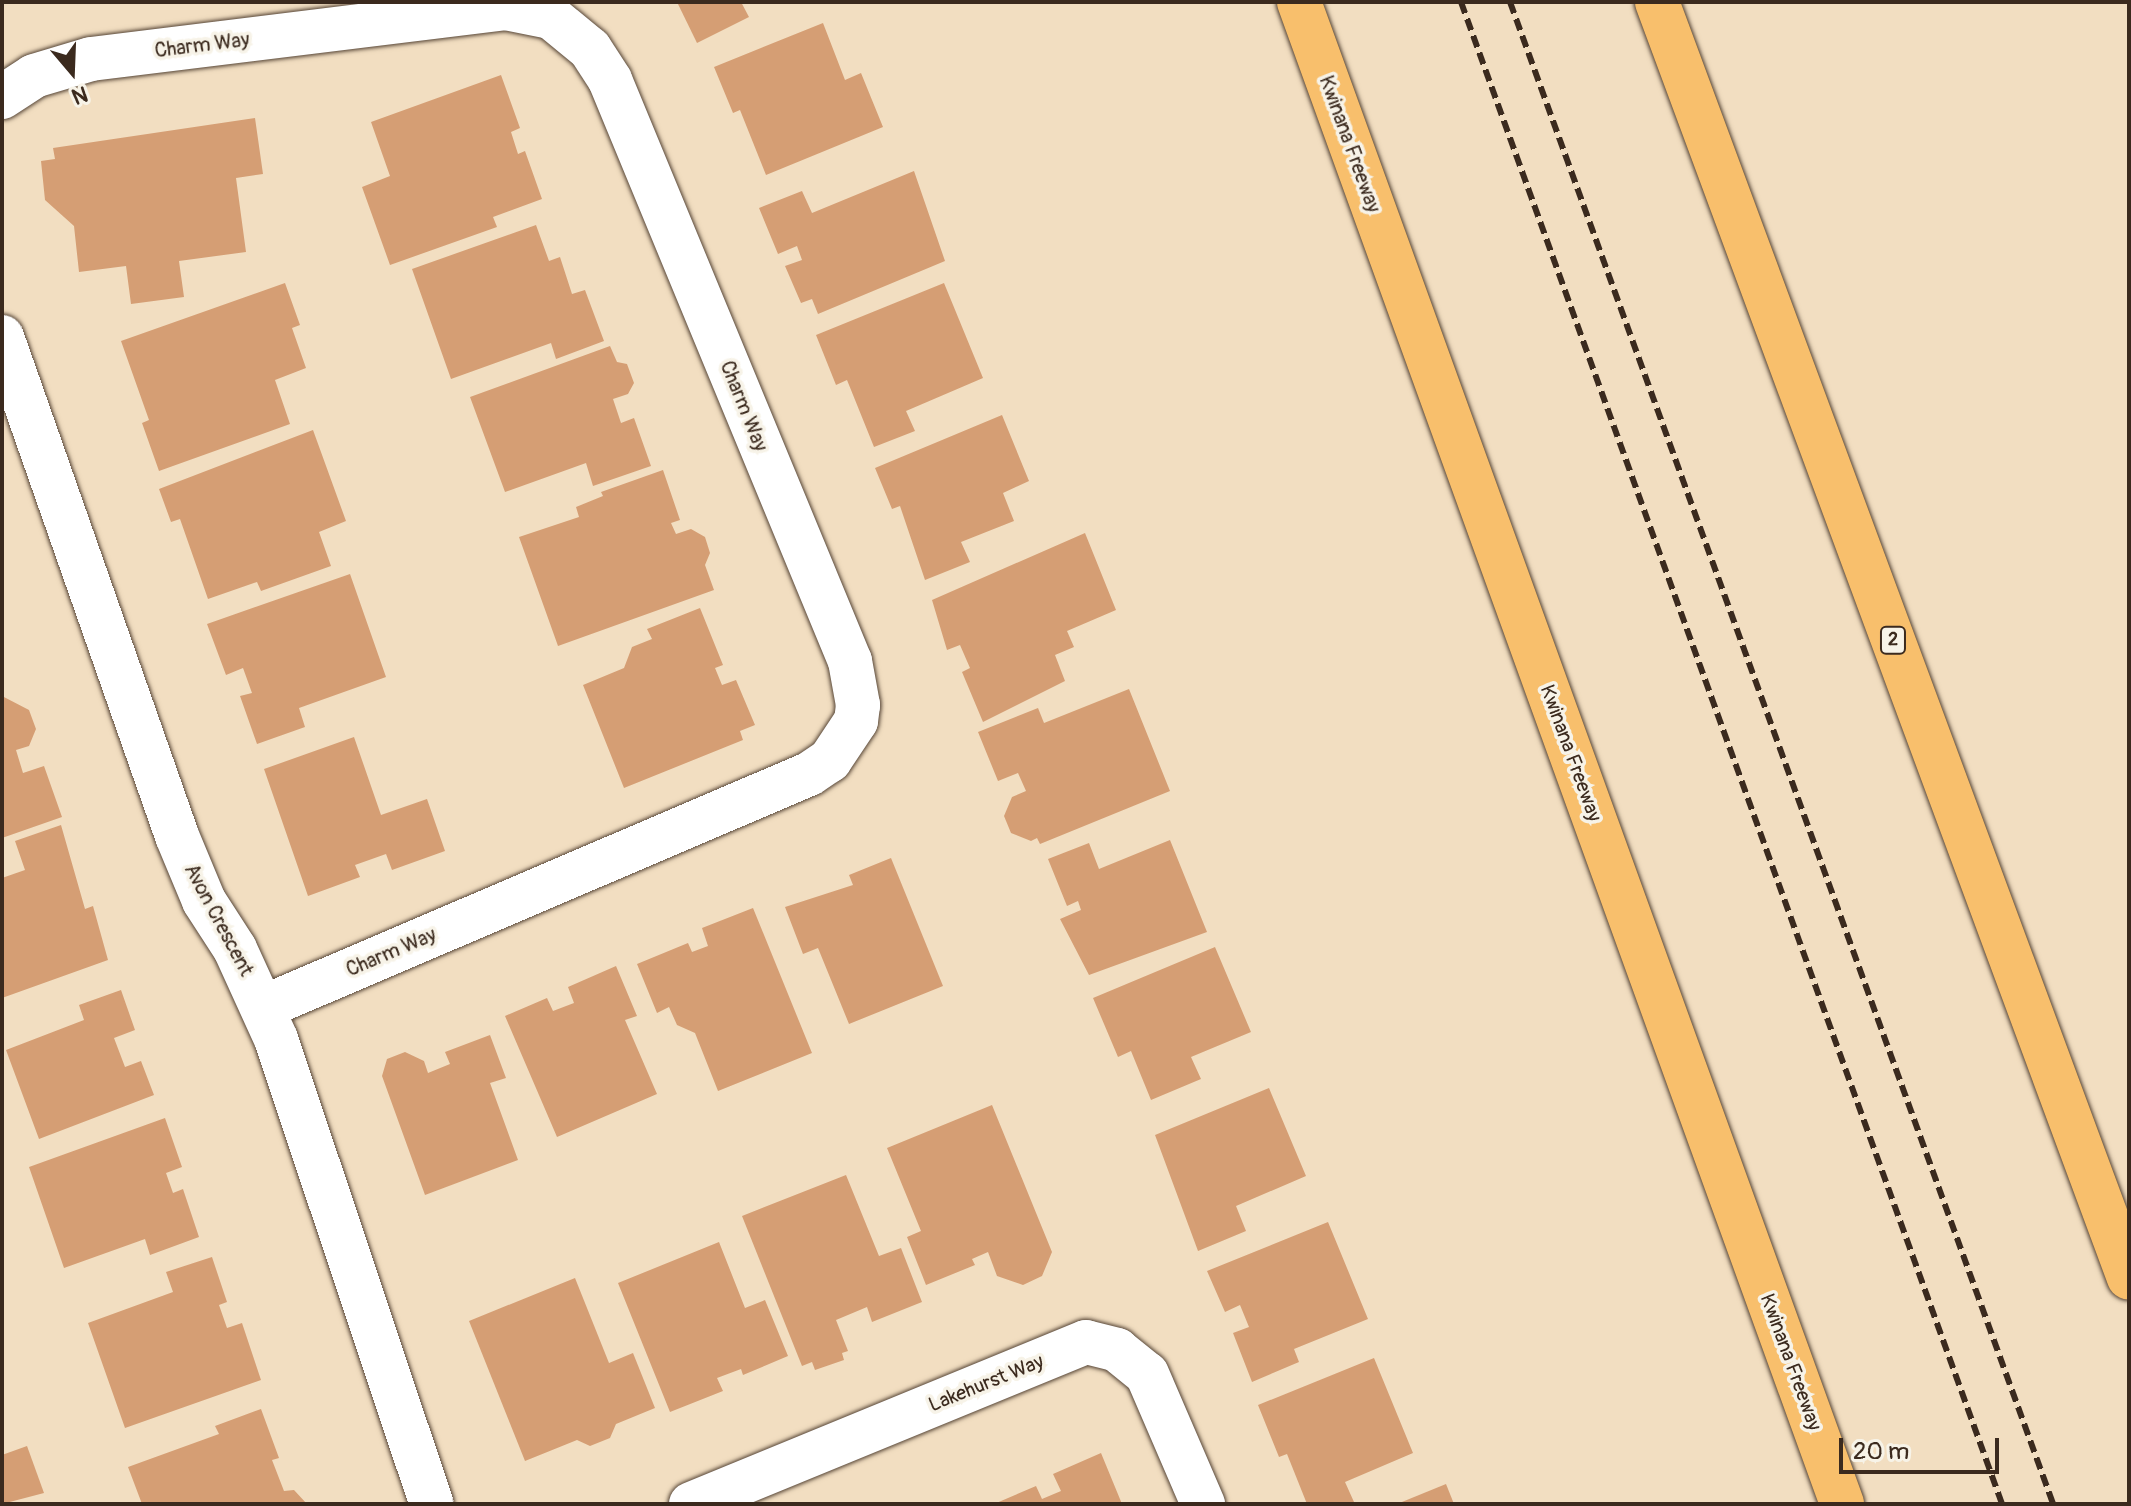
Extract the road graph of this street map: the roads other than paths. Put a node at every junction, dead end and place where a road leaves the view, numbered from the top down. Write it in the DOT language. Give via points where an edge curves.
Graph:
graph roads {
  1 [pos="1299,2"];
  2 [pos="1657,2"];
  3 [pos="2,97"];
  4 [pos="2,337"];
  5 [pos="264,1007"];
  6 [pos="2129,1278"];
  7 [pos="432,1504"];
  8 [pos="691,1504"];
  9 [pos="1203,1504"];
  10 [pos="1842,1504"];
  1 -- 10 [label="highway, Kwinana Freeway"];
  2 -- 6 [label="highway, 2"];
  3 -- 5 [label="street, Charm Way" via="34,76 91,59 505,8 551,17 569,28 610,80 850,661 856,721 830,760 809,774"];
  4 -- 5 [label="street, Avon Crescent" via="177,836 204,901"];
  5 -- 7 [label="street, Avon Crescent"];
  8 -- 9 [label="street, Lakehurst Way" via="1086,1342 1117,1350 1147,1374"];
}
